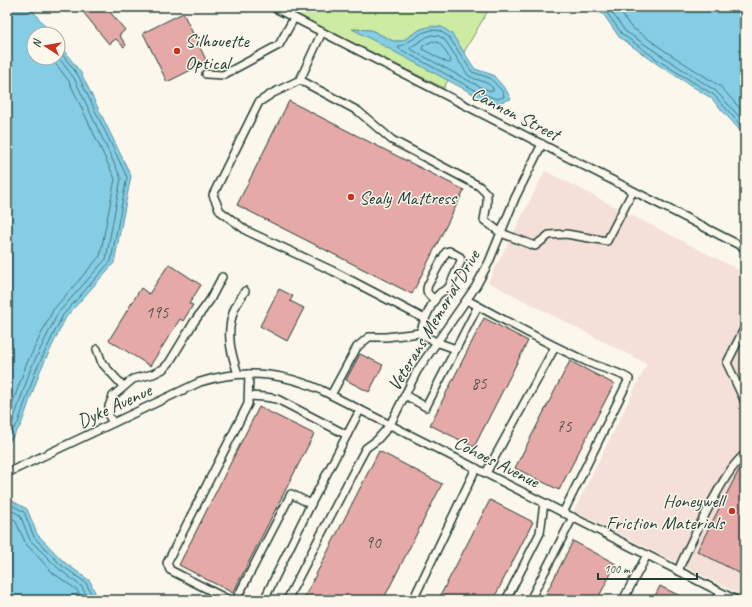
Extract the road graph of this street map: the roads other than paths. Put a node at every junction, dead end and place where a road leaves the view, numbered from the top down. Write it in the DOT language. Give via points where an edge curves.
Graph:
graph roads {
  1 [pos="273,7"];
  2 [pos="294,18"];
  3 [pos="322,32"];
  4 [pos="206,74"];
  5 [pos="300,80"];
  6 [pos="542,144"];
  7 [pos="633,191"];
  8 [pos="501,233"];
  9 [pos="745,248"];
  10 [pos="222,277"];
  11 [pos="245,291"];
  12 [pos="434,300"];
  13 [pos="466,300"];
  14 [pos="478,306"];
  15 [pos="425,319"];
  16 [pos="745,327"];
  17 [pos="420,333"];
  18 [pos="436,342"];
  19 [pos="555,347"];
  20 [pos="97,349"];
  21 [pos="456,349"];
  22 [pos="238,374"];
  23 [pos="250,374"];
  24 [pos="124,386"];
  25 [pos="331,395"];
  26 [pos="405,395"];
  27 [pos="249,396"];
  28 [pos="745,402"];
  29 [pos="360,410"];
  30 [pos="113,423"];
  31 [pos="390,425"];
  32 [pos="347,435"];
  33 [pos="745,454"];
  34 [pos="476,468"];
  35 [pos="7,473"];
  36 [pos="486,473"];
  37 [pos="544,503"];
  38 [pos="311,504"];
  39 [pos="564,513"];
  40 [pos="573,517"];
  41 [pos="647,555"];
  42 [pos="678,571"];
  43 [pos="721,593"];
  44 [pos="237,599"];
  45 [pos="228,600"];
  46 [pos="264,600"];
  47 [pos="287,600"];
  48 [pos="413,600"];
  49 [pos="506,600"];
  50 [pos="530,600"];
  51 [pos="622,600"];
  52 [pos="718,600"];
  53 [pos="736,600"];
  1 -- 2 [label="street, Cannon Street"];
  2 -- 3 [label="street, Cannon Street"];
  2 -- 4 [label="street" via="279,45 223,75"];
  3 -- 5 [label="street"];
  3 -- 6 [label="street, Cannon Street"];
  5 -- 8 [label="street" via="358,111 392,140 479,186 487,194 484,220"];
  5 -- 15 [label="street" via="259,102 213,195 220,211 248,231 333,271"];
  6 -- 7 [label="street, Cannon Street"];
  6 -- 8 [label="street, Veterans Memorial Drive"];
  7 -- 8 [label="street" via="607,241 566,234 549,235 535,246"];
  7 -- 9 [label="street, Cannon Street"];
  8 -- 13 [label="street, Veterans Memorial Drive" via="482,275"];
  10 -- 24 [label="street" via="169,363 163,369 133,379"];
  11 -- 22 [label="street" via="233,312 229,333 232,356"];
  12 -- 12 [label="street" via="440,292 449,287 461,261 460,257 449,251 446,252 426,290"];
  12 -- 15 [label="street"];
  13 -- 14 [label="street"];
  13 -- 18 [label="street, Veterans Memorial Drive"];
  14 -- 19 [label="street"];
  14 -- 21 [label="street"];
  15 -- 17 [label="street"];
  16 -- 28 [label="street" via="727,363"];
  17 -- 18 [label="street"];
  17 -- 25 [label="street" via="369,337 357,347"];
  18 -- 21 [label="street"];
  18 -- 26 [label="street, Veterans Memorial Drive"];
  19 -- 36 [label="street"];
  19 -- 39 [label="street" via="614,373 624,374 629,379"];
  20 -- 24 [label="street" via="102,362"];
  21 -- 26 [label="street" via="426,407"];
  22 -- 23 [label="street, Cohoes Avenue"];
  22 -- 30 [label="street, Dyke Avenue" via="200,382"];
  23 -- 25 [label="street, Cohoes Avenue" via="293,379"];
  23 -- 27 [label="street"];
  24 -- 30 [label="street" via="113,396 109,406 109,416"];
  25 -- 29 [label="street, Cohoes Avenue"];
  26 -- 31 [label="street, Veterans Memorial Drive"];
  27 -- 32 [label="street" via="277,399"];
  27 -- 45 [label="street" via="238,426 167,563 170,570"];
  29 -- 31 [label="street, Cohoes Avenue"];
  29 -- 32 [label="street"];
  30 -- 35 [label="street, Dyke Avenue"];
  31 -- 34 [label="street, Cohoes Avenue"];
  31 -- 47 [label="street, Veterans Memorial Drive" via="378,440 366,448"];
  32 -- 38 [label="street"];
  33 -- 42 [label="street" via="721,485"];
  34 -- 36 [label="street, Cohoes Avenue"];
  34 -- 48 [label="street"];
  36 -- 37 [label="street, Cohoes Avenue"];
  37 -- 39 [label="street, Cohoes Avenue"];
  37 -- 49 [label="street" via="540,533"];
  38 -- 44 [label="street" via="291,494"];
  38 -- 46 [label="street"];
  39 -- 40 [label="street, Cohoes Avenue"];
  40 -- 41 [label="street, Cohoes Avenue"];
  40 -- 50 [label="street"];
  41 -- 42 [label="street, Cohoes Avenue"];
  41 -- 51 [label="street"];
  42 -- 43 [label="street, Cohoes Avenue"];
  43 -- 52 [label="street"];
  43 -- 53 [label="street, Cohoes Avenue"];
}
